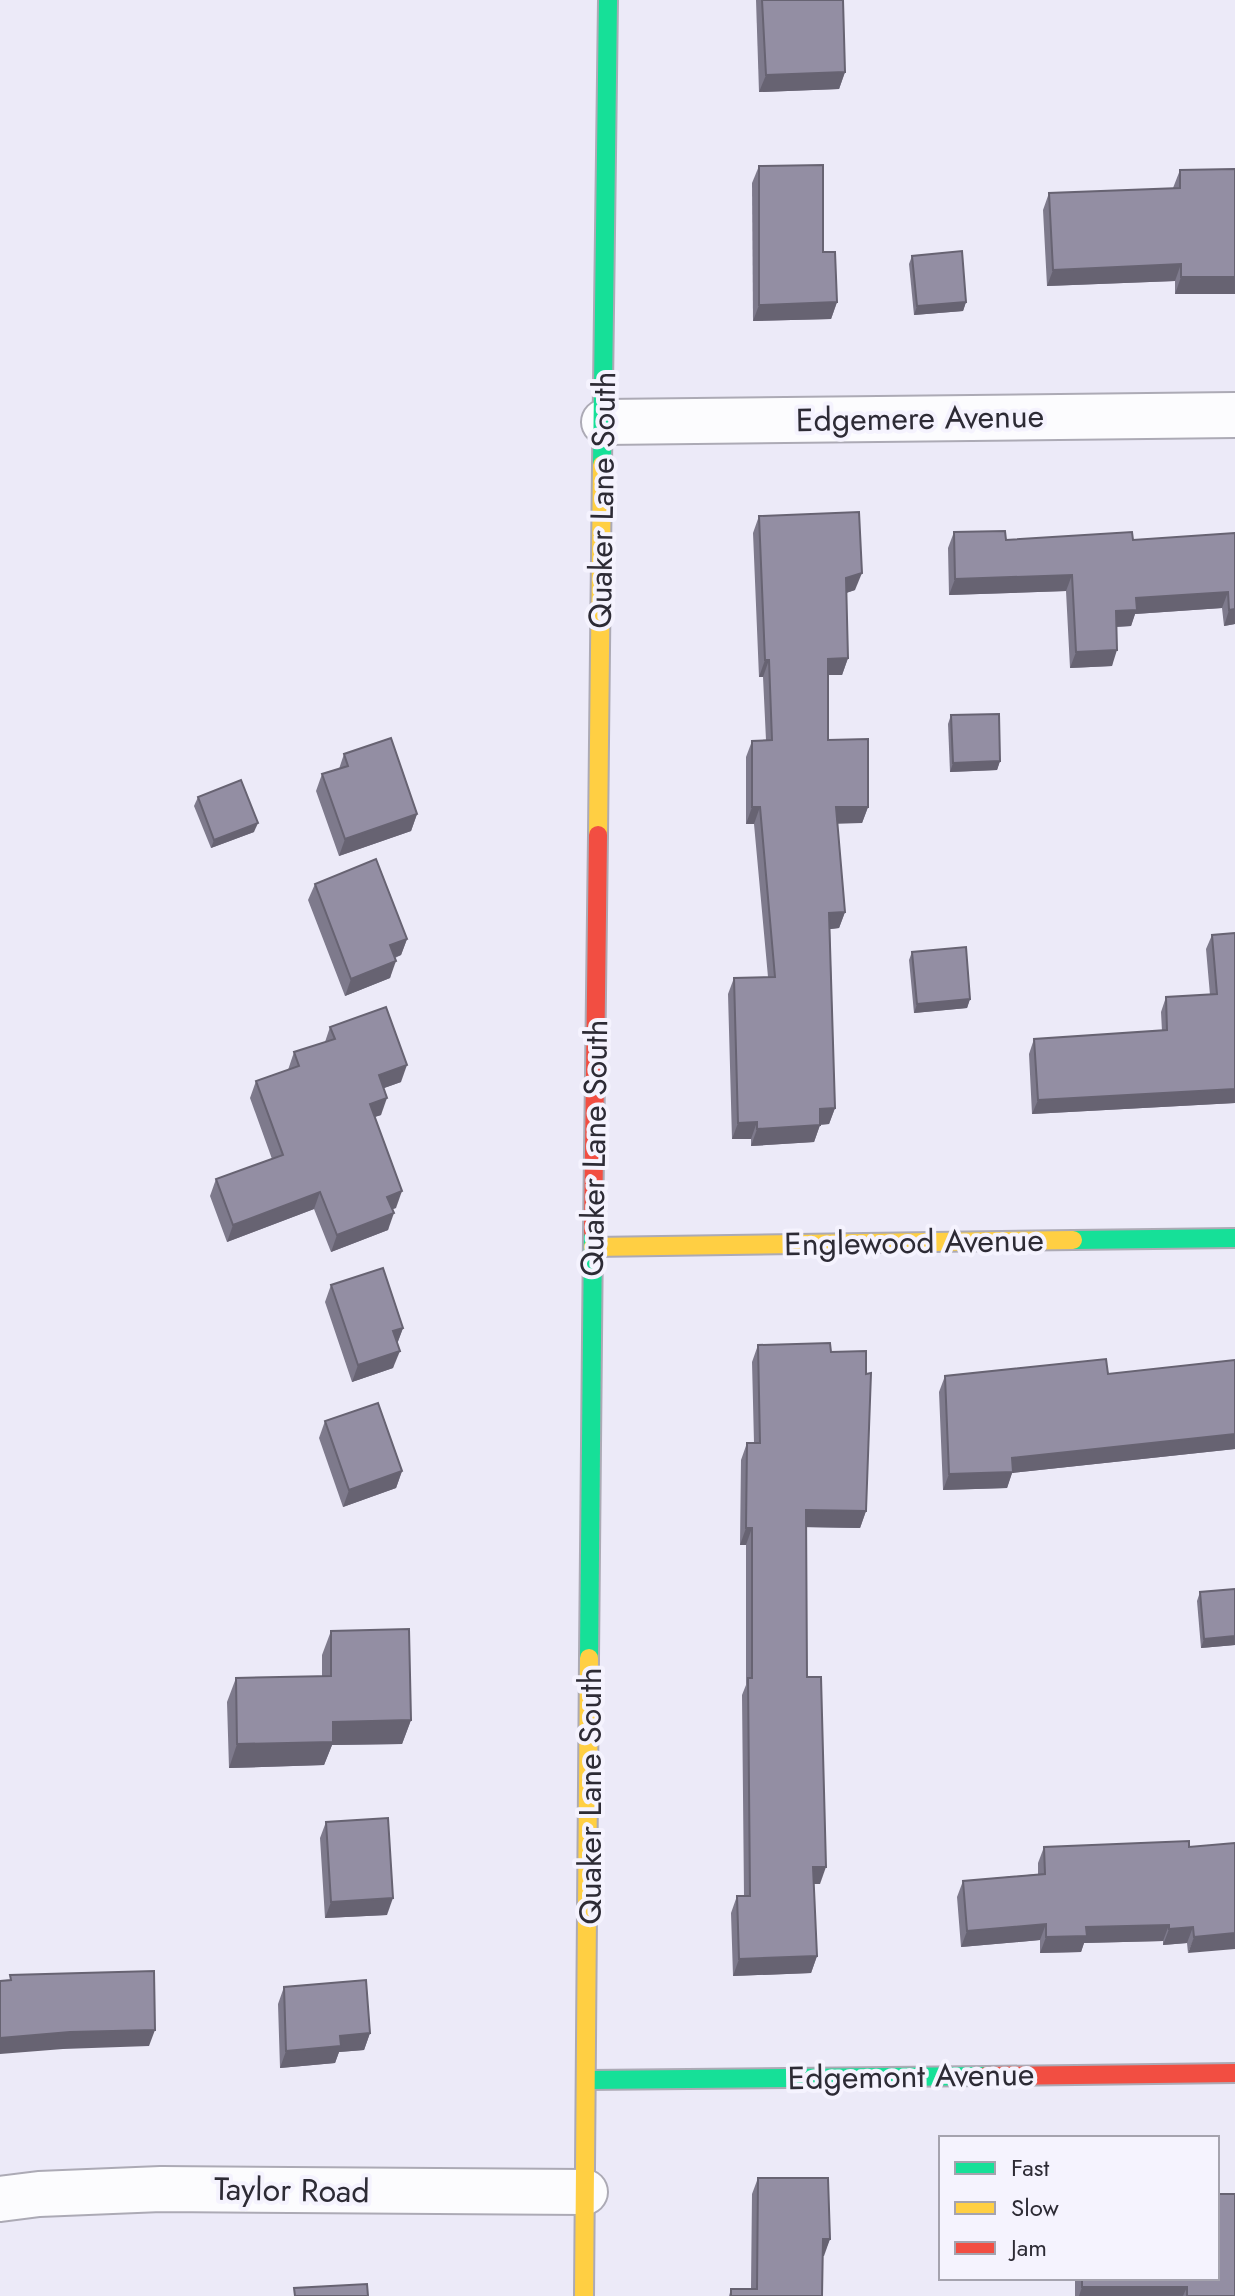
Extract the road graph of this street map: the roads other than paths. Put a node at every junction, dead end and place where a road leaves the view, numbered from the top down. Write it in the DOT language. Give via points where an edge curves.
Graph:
graph roads {
  1 [pos="608,0"];
  2 [pos="1235,415"];
  3 [pos="604,422"];
  4 [pos="1235,1238"];
  5 [pos="593,1247"];
  6 [pos="1235,2073"];
  7 [pos="588,2080"];
  8 [pos="585,2192"];
  9 [pos="0,2199"];
  10 [pos="584,2296"];
  1 -- 3 [label="main road, Quaker Lane South"];
  2 -- 3 [label="street, Edgemere Avenue"];
  3 -- 5 [label="main road, Quaker Lane South"];
  4 -- 5 [label="main road, Englewood Avenue"];
  5 -- 7 [label="main road, Quaker Lane South"];
  6 -- 7 [label="main road, Edgemont Avenue"];
  7 -- 8 [label="main road, Quaker Lane South"];
  8 -- 9 [label="street, Taylor Road" via="161,2189"];
  8 -- 10 [label="main road, Quaker Lane South"];
}
